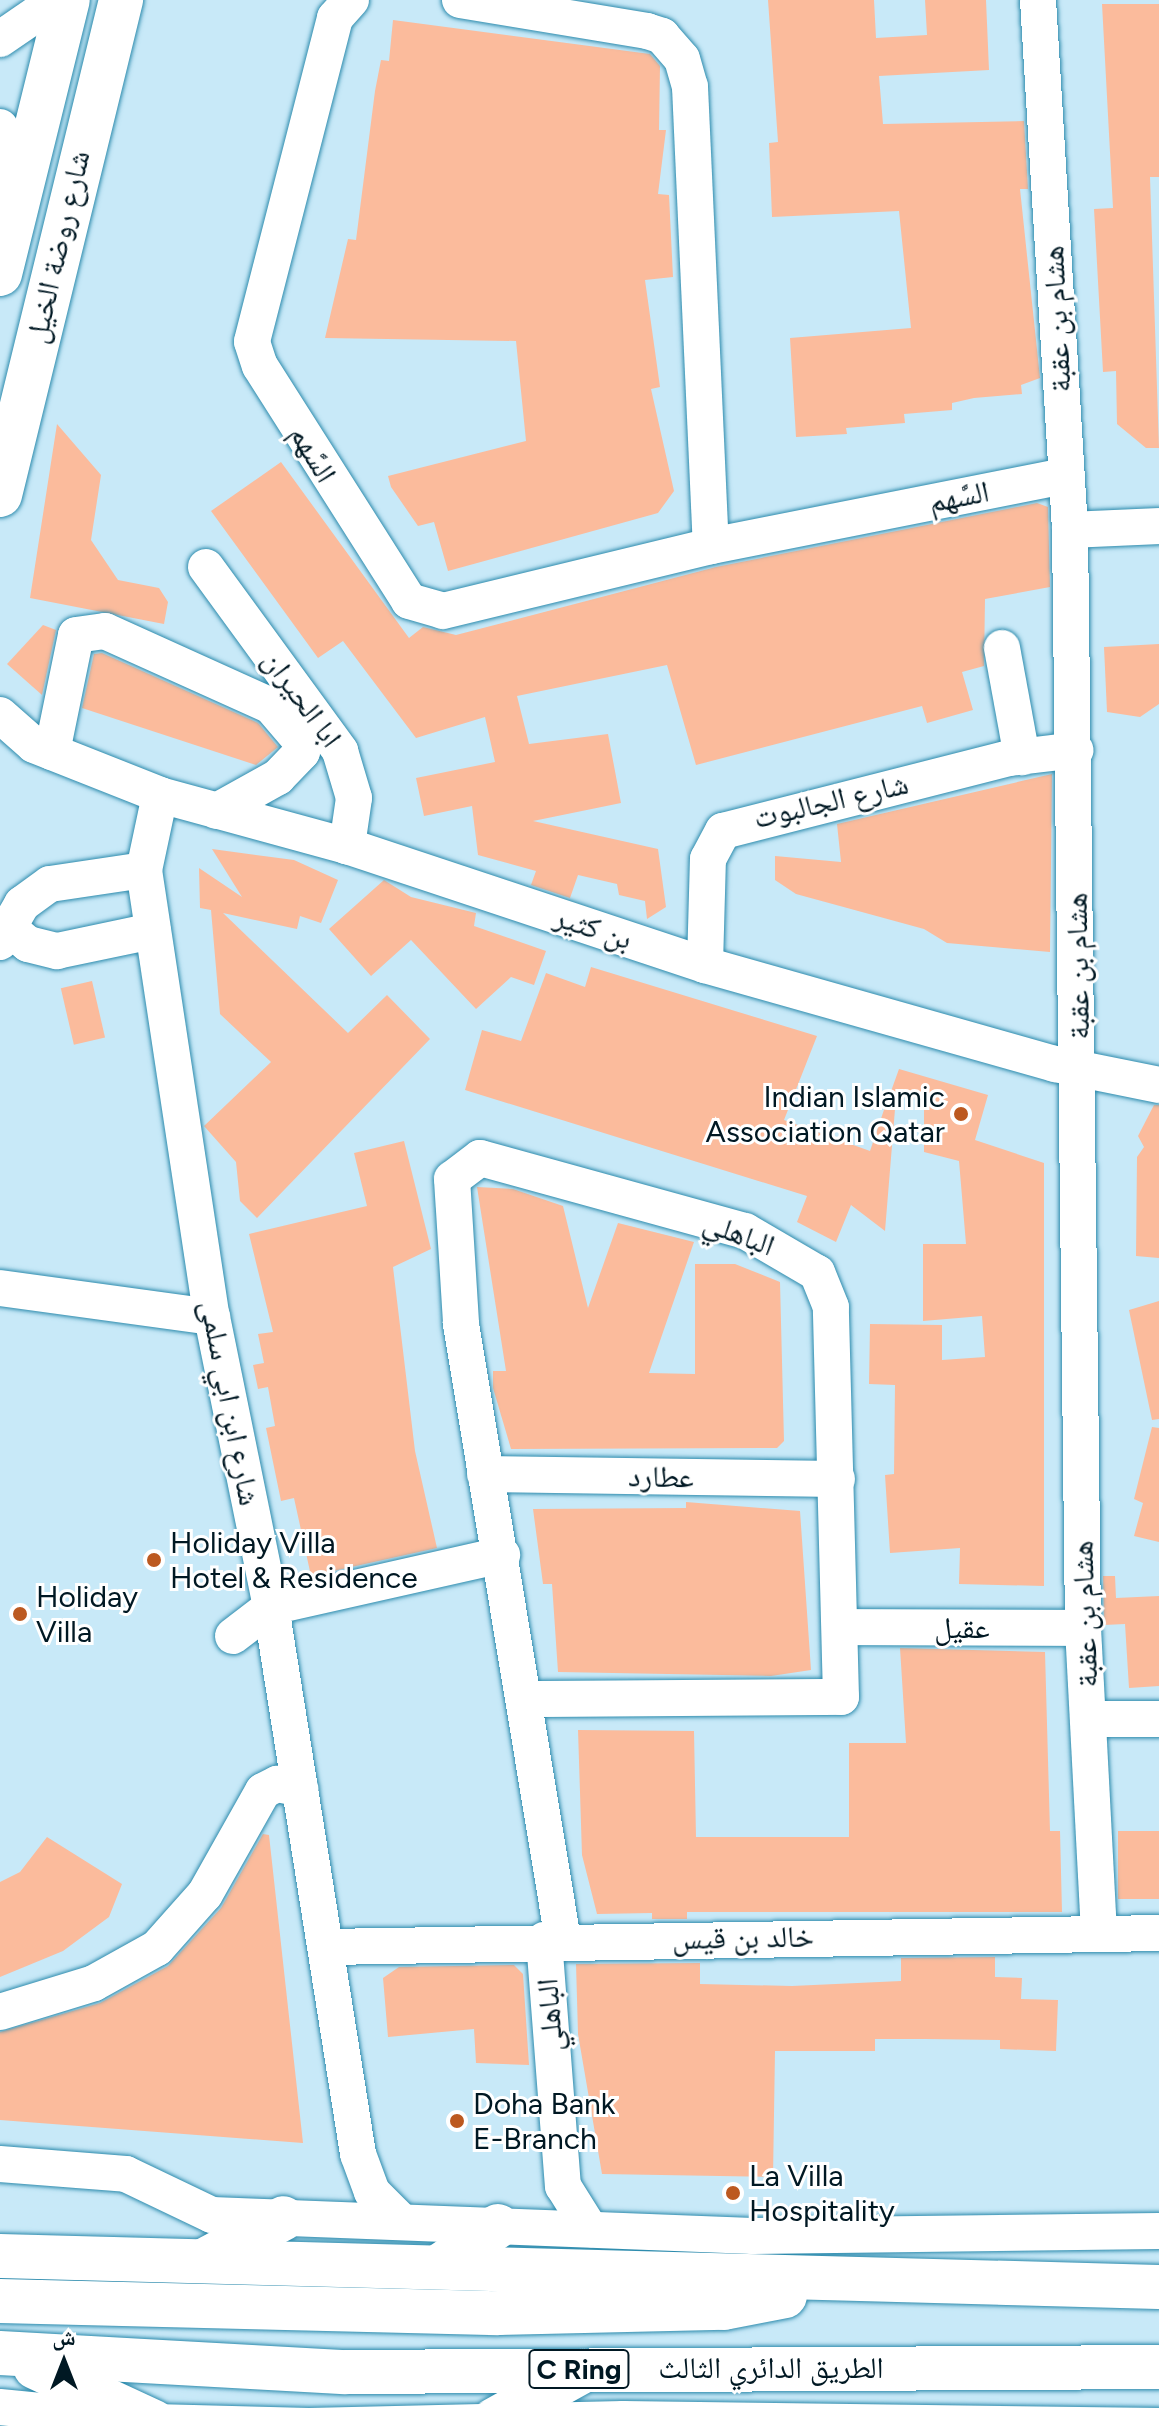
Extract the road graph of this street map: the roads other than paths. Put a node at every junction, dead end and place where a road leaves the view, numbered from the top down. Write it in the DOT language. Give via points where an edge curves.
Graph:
graph roads {
  1 [pos="57,0"];
  2 [pos="68,0"];
  3 [pos="121,0"];
  4 [pos="351,0"];
  5 [pos="460,0"];
  6 [pos="1038,0"];
  7 [pos="0,39"];
  8 [pos="0,127"];
  9 [pos="13,217"];
  10 [pos="0,274"];
  11 [pos="1066,476"];
  12 [pos="0,495"];
  13 [pos="1159,526"];
  14 [pos="1070,530"];
  15 [pos="711,546"];
  16 [pos="206,567"];
  17 [pos="1002,648"];
  18 [pos="0,715"];
  19 [pos="29,750"];
  20 [pos="1076,750"];
  21 [pos="1022,757"];
  22 [pos="160,795"];
  23 [pos="217,811"];
  24 [pos="347,846"];
  25 [pos="144,870"];
  26 [pos="153,931"];
  27 [pos="5,936"];
  28 [pos="705,965"];
  29 [pos="1080,1071"];
  30 [pos="1159,1085"];
  31 [pos="0,1288"];
  32 [pos="212,1317"];
  33 [pos="485,1474"];
  34 [pos="837,1479"];
  35 [pos="502,1555"];
  36 [pos="271,1607"];
  37 [pos="841,1627"];
  38 [pos="1083,1628"];
  39 [pos="233,1636"];
  40 [pos="524,1699"];
  41 [pos="1089,1719"];
  42 [pos="1159,1719"];
  43 [pos="300,1789"];
  44 [pos="1099,1933"];
  45 [pos="1159,1933"];
  46 [pos="554,1940"];
  47 [pos="326,1947"];
  48 [pos="0,2012"];
  49 [pos="358,2154"];
  50 [pos="0,2164"];
  51 [pos="563,2186"];
  52 [pos="300,2218"];
  53 [pos="400,2220"];
  54 [pos="498,2226"];
  55 [pos="543,2226"];
  56 [pos="590,2229"];
  57 [pos="1159,2231"];
  58 [pos="0,2256"];
  59 [pos="203,2261"];
  60 [pos="441,2265"];
  61 [pos="854,2282"];
  62 [pos="1159,2287"];
  63 [pos="0,2301"];
  64 [pos="4,2354"];
  65 [pos="1159,2367"];
  66 [pos="586,2369"];
  67 [pos="0,2407"];
  68 [pos="494,2420"];
  69 [pos="154,2422"];
  70 [pos="623,2423"];
  71 [pos="309,2426"];
  72 [pos="1159,2426"];
  1 -- 7 [label="street"];
  2 -- 9 [label="main road, شارع روضة الخيل"];
  3 -- 12 [label="main road, شارع روضة الخيل"];
  4 -- 15 [label="street, السَّهم" via="335,18 252,342 395,588 425,610 443,611"];
  5 -- 15 [label="street" via="647,31 662,36 682,59 690,87"];
  6 -- 11 [label="street, هشام بن عقبة"];
  8 -- 9 [label="street"];
  9 -- 10 [label="main road, شارع روضة الخيل"];
  11 -- 14 [label="street, هشام بن عقبة"];
  11 -- 15 [label="street, السَّهم"];
  13 -- 14 [label="street"];
  14 -- 20 [label="street, هشام بن عقبة"];
  16 -- 24 [label="street, ابا الحيران" via="340,751 354,798"];
  17 -- 21 [label="street"];
  18 -- 19 [label="street, بن كثير"];
  19 -- 22 [label="street, بن كثير"];
  19 -- 23 [label="street" via="76,635 105,631 271,706 301,741 302,752 278,777"];
  20 -- 21 [label="street, شارع الجالبوت"];
  20 -- 29 [label="street, هشام بن عقبة"];
  21 -- 28 [label="street, شارع الجالبوت" via="723,831 708,859"];
  22 -- 23 [label="street, بن كثير"];
  22 -- 25 [label="street, شارع ابن ابي سلمى"];
  23 -- 24 [label="street, بن كثير"];
  24 -- 28 [label="street, بن كثير"];
  25 -- 26 [label="street, شارع ابن ابي سلمى"];
  25 -- 27 [label="street" via="50,884 22,904"];
  26 -- 27 [label="street" via="57,951"];
  26 -- 32 [label="street, شارع ابن ابي سلمى"];
  28 -- 29 [label="street, بن كثير"];
  29 -- 30 [label="street, بن كثير"];
  29 -- 38 [label="street, هشام بن عقبة"];
  31 -- 32 [label="street"];
  32 -- 36 [label="street, شارع ابن ابي سلمى"];
  33 -- 34 [label="street, عطارد"];
  33 -- 34 [label="street, الباهلي" via="461,1324 452,1179 480,1158 499,1158 745,1231 817,1273 831,1307"];
  33 -- 35 [label="street, الباهلي"];
  34 -- 37 [label="street, الباهلي"];
  35 -- 36 [label="street"];
  35 -- 40 [label="street, الباهلي"];
  36 -- 39 [label="street"];
  36 -- 43 [label="street, شارع ابن ابي سلمى"];
  37 -- 38 [label="street, عقيل"];
  37 -- 40 [label="street, الباهلي" via="841,1697"];
  38 -- 41 [label="street, هشام بن عقبة"];
  40 -- 46 [label="street, الباهلي"];
  41 -- 42 [label="street"];
  41 -- 44 [label="street, هشام بن عقبة"];
  43 -- 47 [label="street, شارع ابن ابي سلمى"];
  43 -- 48 [label="street" via="277,1784 263,1791 205,1894 157,1948 83,1988"];
  44 -- 45 [label="street, خالد بن قيس"];
  44 -- 46 [label="street, خالد بن قيس"];
  46 -- 47 [label="street, خالد بن قيس"];
  46 -- 51 [label="street, الباهلي"];
  47 -- 49 [label="street, شارع ابن ابي سلمى"];
  49 -- 52 [label="street" via="340,2195"];
  49 -- 53 [label="street, شارع ابن ابي سلمى" via="372,2192"];
  50 -- 52 [label="street" via="126,2174 194,2211"];
  51 -- 55 [label="street"];
  51 -- 56 [label="street, الباهلي"];
  52 -- 53 [label="street"];
  52 -- 59 [label="main road"];
  53 -- 54 [label="street"];
  54 -- 55 [label="street"];
  54 -- 60 [label="main road"];
  55 -- 56 [label="street"];
  56 -- 57 [label="street" via="753,2236"];
  58 -- 59 [label="main road"];
  59 -- 60 [label="main road"];
  60 -- 61 [label="main road"];
  61 -- 62 [label="main road"];
  61 -- 63 [label="main road" via="724,2308 513,2313 280,2313"];
  64 -- 66 [label="main road, الطريق الدائري الثالث / C Ring" via="345,2372"];
  64 -- 69 [label="main road"];
  65 -- 66 [label="main road, الطريق الدائري الثالث / C Ring"];
  66 -- 68 [label="main road"];
  67 -- 69 [label="street, الطريق الدائري الثالث"];
  68 -- 70 [label="street, الطريق الدائري الثالث"];
  68 -- 71 [label="street, الطريق الدائري الثالث"];
  69 -- 71 [label="street, الطريق الدائري الثالث"];
  70 -- 72 [label="street, الطريق الدائري الثالث"];
}
